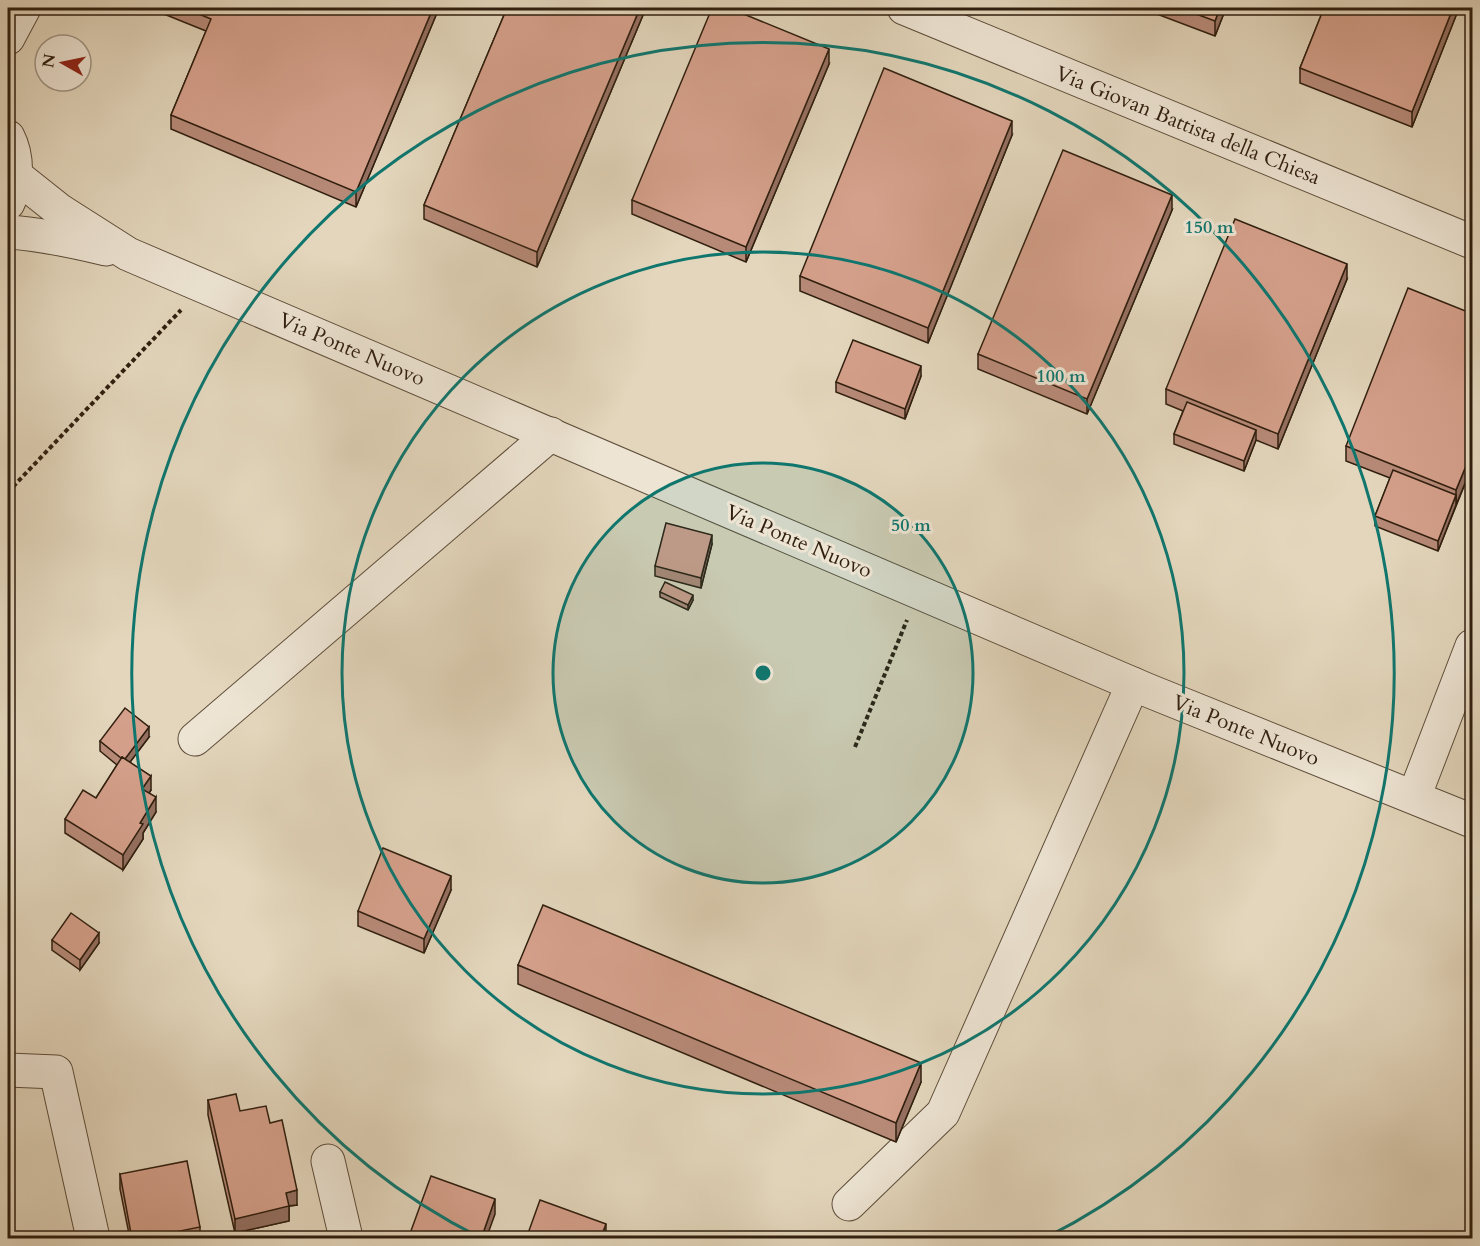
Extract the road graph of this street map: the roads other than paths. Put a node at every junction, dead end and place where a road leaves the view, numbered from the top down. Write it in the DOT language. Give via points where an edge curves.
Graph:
graph roads {
  1 [pos="22,8"];
  2 [pos="904,8"];
  3 [pos="8,22"];
  4 [pos="8,38"];
  5 [pos="8,137"];
  6 [pos="11,189"];
  7 [pos="8,232"];
  8 [pos="1473,242"];
  9 [pos="128,254"];
  10 [pos="551,434"];
  11 [pos="1473,646"];
  12 [pos="1133,684"];
  13 [pos="195,739"];
  14 [pos="1414,797"];
  15 [pos="1473,821"];
  16 [pos="8,1070"];
  17 [pos="328,1161"];
  18 [pos="849,1204"];
  19 [pos="90,1238"];
  20 [pos="346,1239"];
  1 -- 3 [label="street"];
  1 -- 4 [label="street"];
  2 -- 8 [label="street, Via Giovan Battista della Chiesa"];
  5 -- 6 [label="street, Via Ponte Nuovo" via="15,158"];
  6 -- 9 [label="street, Via Ponte Nuovo" via="59,210"];
  7 -- 9 [label="street, Via Ponte Nuovo" via="54,237"];
  9 -- 10 [label="street, Via Ponte Nuovo"];
  10 -- 12 [label="street, Via Ponte Nuovo"];
  10 -- 13 [label="street"];
  11 -- 14 [label="street"];
  12 -- 14 [label="street, Via Ponte Nuovo"];
  12 -- 18 [label="street" via="943,1113"];
  14 -- 15 [label="street, Via Ponte Nuovo"];
  16 -- 19 [label="street" via="56,1072"];
  17 -- 20 [label="street"];
}
